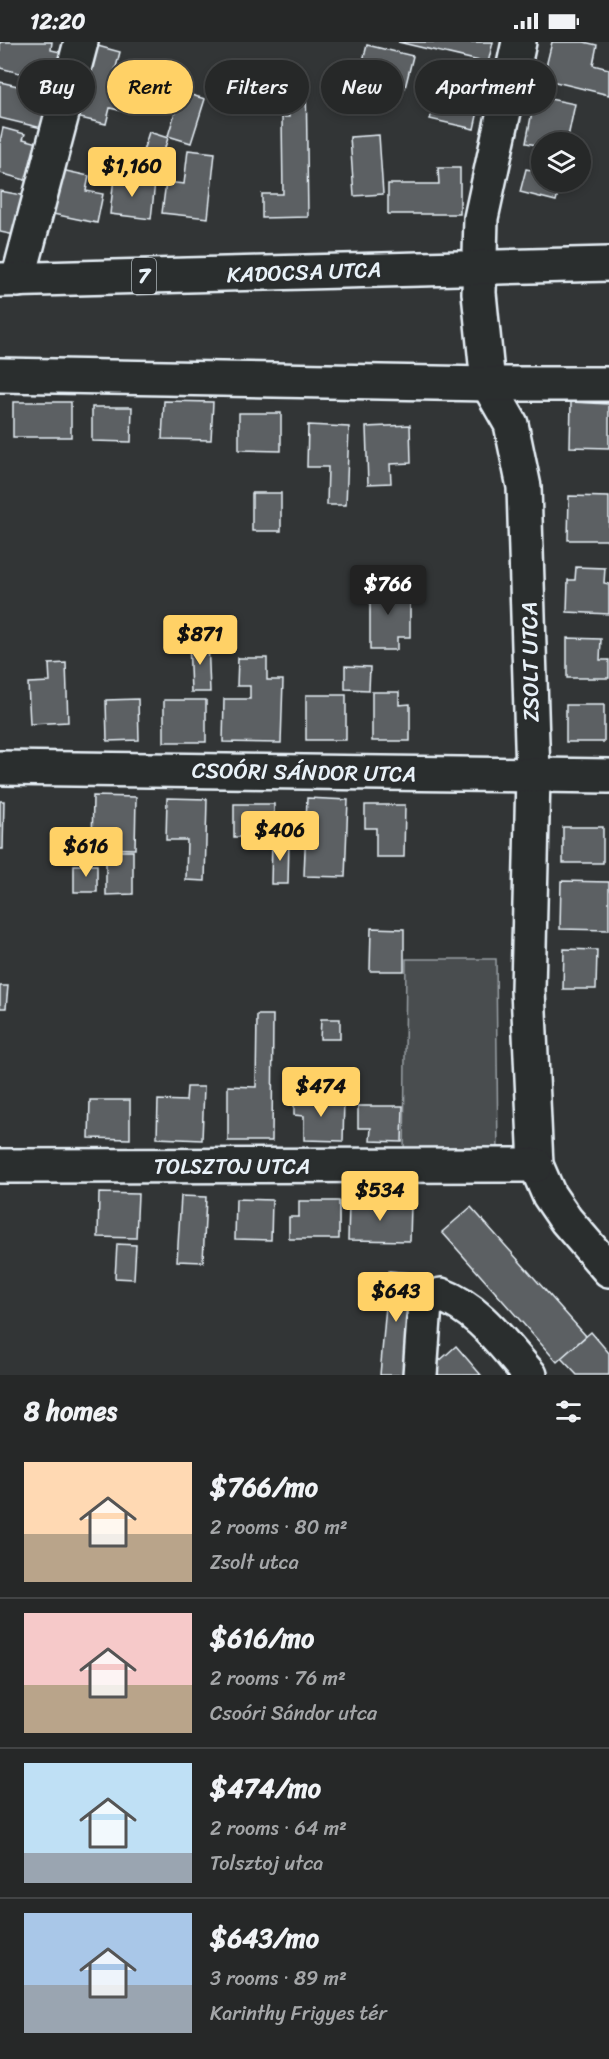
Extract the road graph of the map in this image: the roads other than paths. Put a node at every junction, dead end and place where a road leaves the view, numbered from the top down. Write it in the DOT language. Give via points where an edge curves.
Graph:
graph roads {
  1 [pos="81,42"];
  2 [pos="519,42"];
  3 [pos="609,264"];
  4 [pos="480,267"];
  5 [pos="9,280"];
  6 [pos="0,375"];
  7 [pos="488,384"];
  8 [pos="609,384"];
  9 [pos="0,768"];
  10 [pos="533,776"];
  11 [pos="609,776"];
  12 [pos="0,1166"];
  13 [pos="536,1166"];
  14 [pos="609,1270"];
  15 [pos="420,1375"];
  16 [pos="530,1375"];
  1 -- 5 [label="street"];
  2 -- 4 [label="street, ZSOLT UTCA" via="481,218"];
  3 -- 4 [label="street, KADOCSA UTCA / 7"];
  4 -- 5 [label="street, KADOCSA UTCA / 7"];
  4 -- 7 [label="street, ZSOLT UTCA"];
  6 -- 7 [label="street"];
  7 -- 8 [label="street"];
  7 -- 10 [label="street, ZSOLT UTCA" via="511,424 524,487"];
  9 -- 10 [label="street, CSOÓRI SÁNDOR UTCA"];
  10 -- 11 [label="street, CSOÓRI SÁNDOR UTCA"];
  10 -- 13 [label="street, ZSOLT UTCA" via="528,990"];
  12 -- 13 [label="street, TOLSZTOJ UTCA"];
  13 -- 14 [label="street, ZSOLT UTCA" via="566,1220"];
  15 -- 16 [label="street" via="425,1304 441,1295 460,1303 481,1321"];
}
